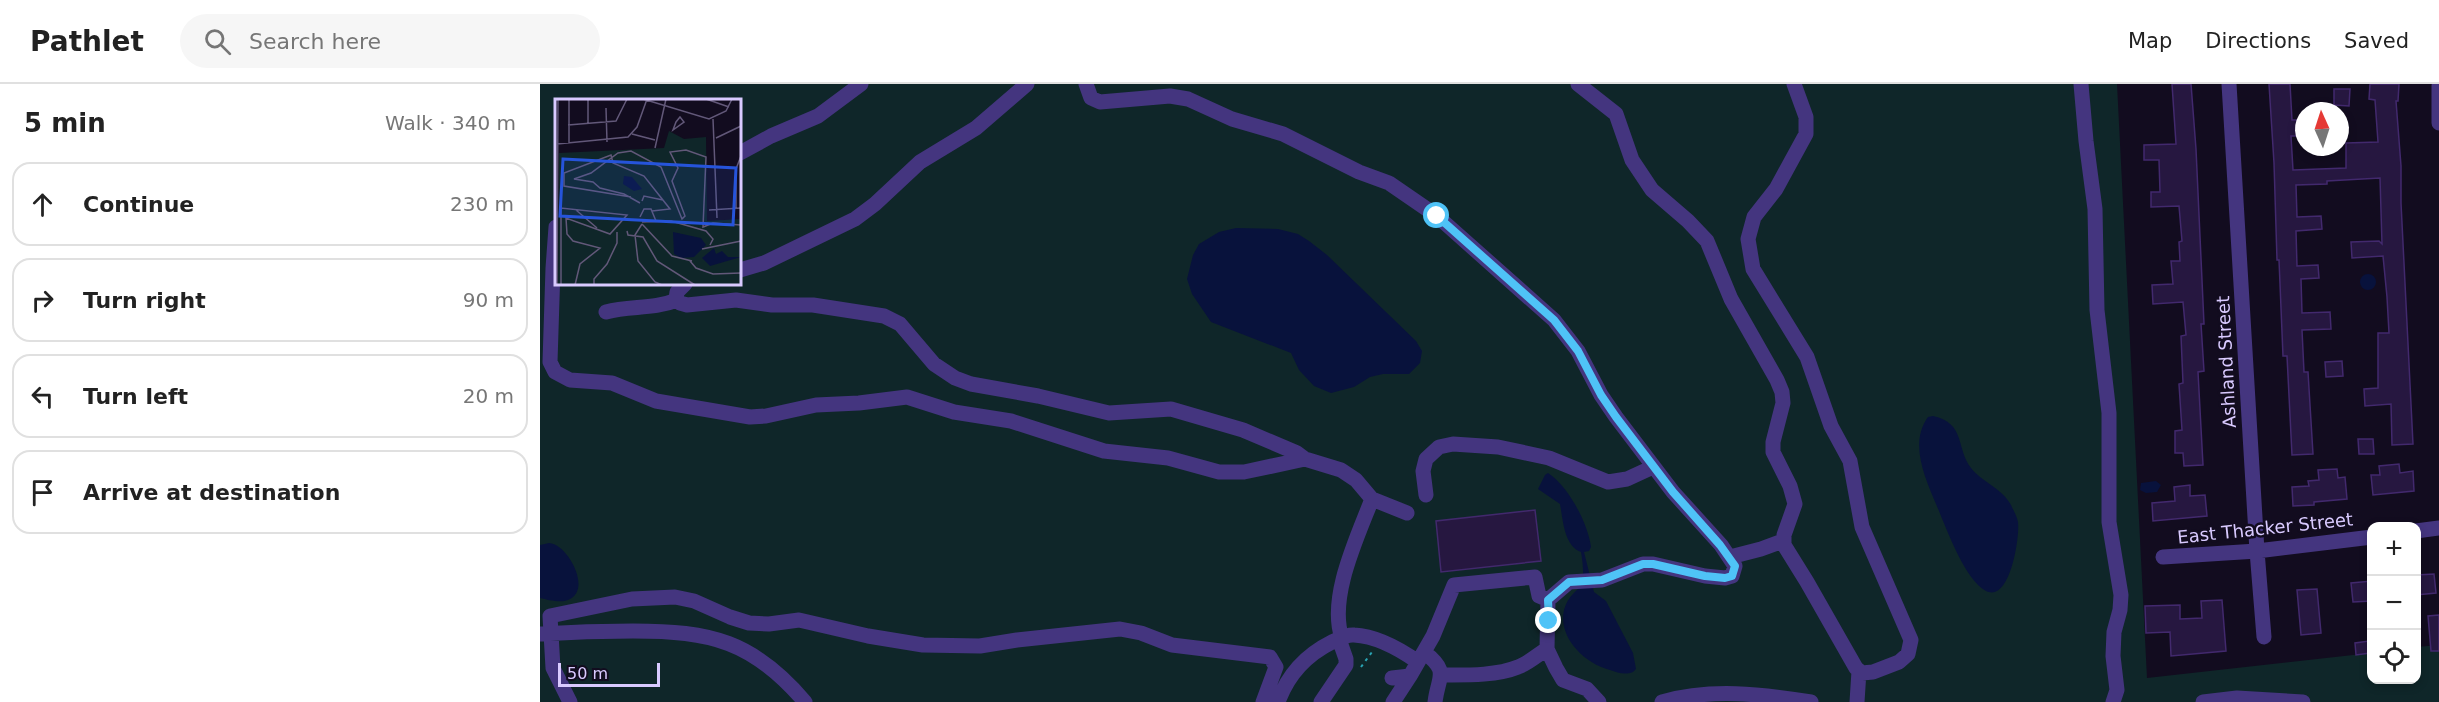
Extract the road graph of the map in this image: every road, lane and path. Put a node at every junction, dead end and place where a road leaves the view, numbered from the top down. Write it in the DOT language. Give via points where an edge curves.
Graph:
graph roads {
  1 [pos="861,84"];
  2 [pos="1027,84"];
  3 [pos="1086,84"];
  4 [pos="1578,84"];
  5 [pos="1794,84"];
  6 [pos="2081,84"];
  7 [pos="2229,84"];
  8 [pos="2439,86"];
  9 [pos="2439,123"];
  10 [pos="741,152"];
  11 [pos="555,241"];
  12 [pos="741,270"];
  13 [pos="684,285"];
  14 [pos="677,300"];
  15 [pos="606,312"];
  16 [pos="1305,459"];
  17 [pos="1653,467"];
  18 [pos="1426,495"];
  19 [pos="1372,500"];
  20 [pos="1407,513"];
  21 [pos="2439,528"];
  22 [pos="2421,530"];
  23 [pos="2367,538"];
  24 [pos="1783,541"];
  25 [pos="2257,551"];
  26 [pos="1730,557"];
  27 [pos="2163,558"];
  28 [pos="1548,600"];
  29 [pos="544,633"];
  30 [pos="2264,637"];
  31 [pos="1340,638"];
  32 [pos="1547,649"];
  33 [pos="1417,664"];
  34 [pos="1859,671"];
  35 [pos="1442,675"];
  36 [pos="1392,678"];
  37 [pos="570,702"];
  38 [pos="805,702"];
  39 [pos="1263,702"];
  40 [pos="1278,702"];
  41 [pos="1321,702"];
  42 [pos="1393,702"];
  43 [pos="1435,702"];
  44 [pos="1599,702"];
  45 [pos="1662,702"];
  46 [pos="1811,702"];
  47 [pos="1857,702"];
  48 [pos="2114,702"];
  49 [pos="2203,702"];
  50 [pos="2303,702"];
  1 -- 10 [label="street" via="818,116"];
  2 -- 12 [label="street" via="976,128 920,162 860,215 765,263"];
  3 -- 17 [label="street" via="1091,98 1100,102 1170,96 1188,99 1283,134 1398,188 1455,231 1554,320 1578,351 1608,406"];
  4 -- 24 [label="street" via="1616,114 1632,160 1652,190 1707,241 1731,299 1780,386 1782,410 1773,452 1795,504"];
  5 -- 34 [label="street" via="1806,117 1806,134 1776,189 1754,217 1749,245 1753,269 1810,362 1831,426 1850,461 1862,527 1909,635 1910,648 1903,659 1879,670"];
  6 -- 48 [label="street" via="2095,209 2097,310 2109,413 2108,515 2121,595 2114,632"];
  7 -- 25 [label="street, Ashland Street"];
  8 -- 9 [label="street"];
  11 -- 16 [label="street" via="550,362 565,379 612,383 656,400 750,417 816,405 913,398 954,412 1011,421 1104,451 1168,458 1226,473"];
  13 -- 14 [label="street" via="677,292"];
  14 -- 15 [label="street" via="650,308"];
  14 -- 16 [label="street" via="687,305 741,300 884,316 900,324 934,364 970,384 1109,414 1175,410 1244,430"];
  16 -- 19 [label="street" via="1341,470 1356,480"];
  17 -- 18 [label="street" via="1627,480 1608,482 1549,458 1497,447 1453,444 1439,447 1426,459"];
  17 -- 26 [label="street"];
  19 -- 20 [label="street"];
  19 -- 31 [label="street" via="1343,580 1337,623"];
  21 -- 22 [label="street"];
  23 -- 25 [label="street, East Thacker Street"];
  24 -- 26 [label="street"];
  24 -- 34 [label="street"];
  25 -- 27 [label="street, East Thacker Street"];
  25 -- 30 [label="street, Ashland Street"];
  26 -- 28 [label="street" via="1735,566 1729,577 1648,564 1602,580 1569,582"];
  28 -- 32 [label="street"];
  28 -- 33 [label="street" via="1539,596 1535,577 1454,585"];
  29 -- 37 [label="street" via="553,668"];
  29 -- 38 [label="street" via="667,632 719,639 767,664"];
  29 -- 39 [label="street" via="552,615 659,597 685,598 748,623 799,620 868,636 946,647 1120,629 1172,645 1270,657 1276,668"];
  31 -- 33 [label="street" via="1366,637"];
  31 -- 40 [label="street" via="1295,669"];
  31 -- 41 [label="street" via="1346,665"];
  32 -- 35 [label="street" via="1514,669"];
  32 -- 44 [label="street" via="1563,680 1587,689"];
  33 -- 35 [label="street" via="1436,663"];
  33 -- 36 [label="street"];
  33 -- 42 [label="street"];
  34 -- 47 [label="street"];
  35 -- 43 [label="street"];
  45 -- 46 [label="street" via="1713,693"];
  49 -- 50 [label="street" via="2237,698"];
}
